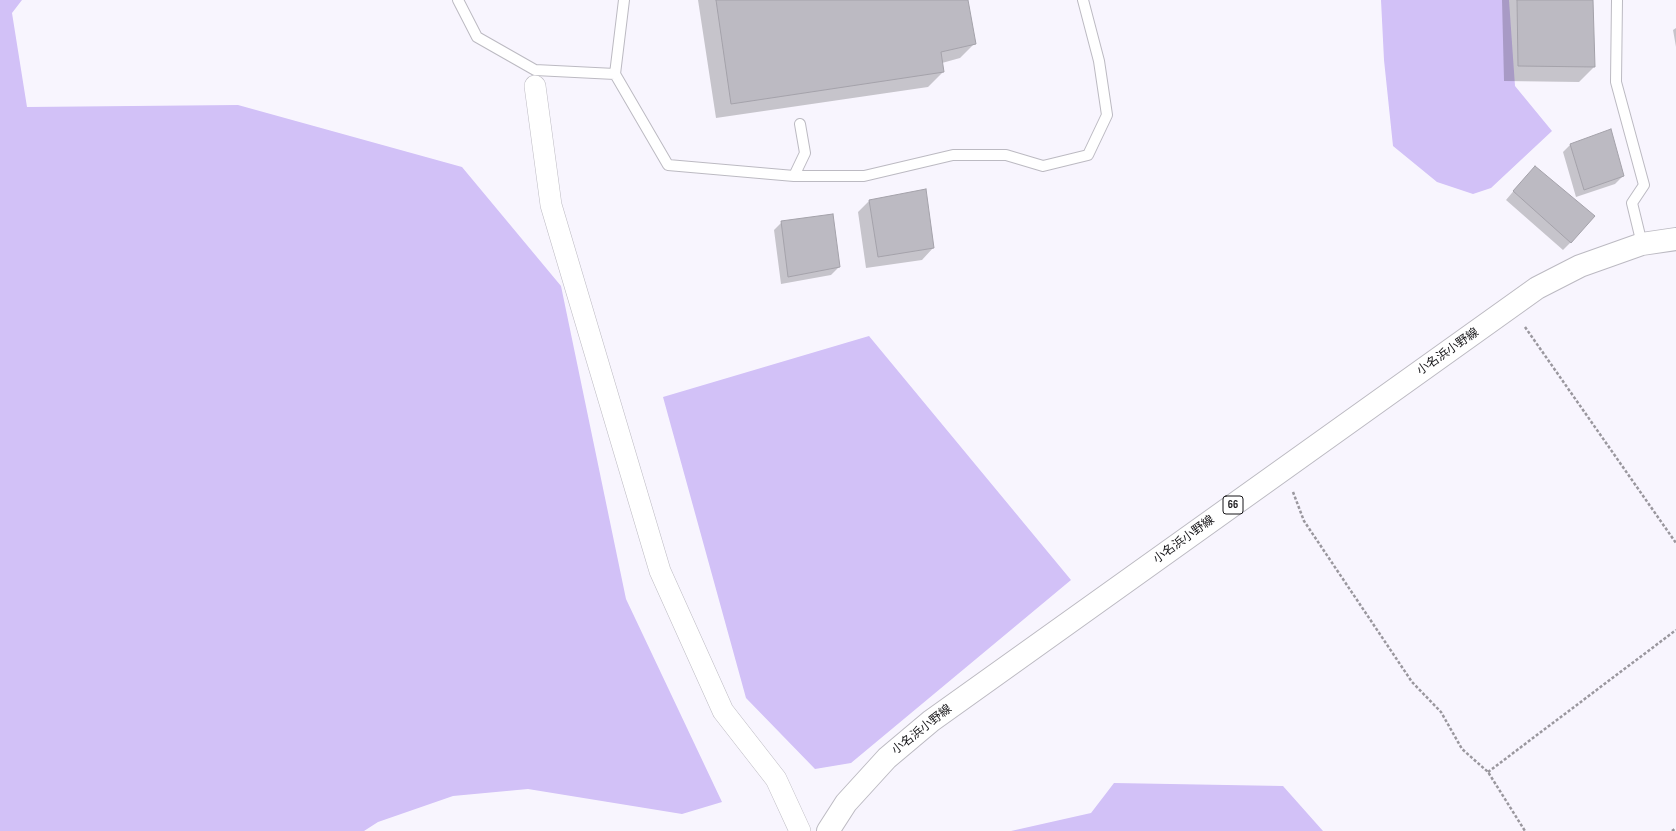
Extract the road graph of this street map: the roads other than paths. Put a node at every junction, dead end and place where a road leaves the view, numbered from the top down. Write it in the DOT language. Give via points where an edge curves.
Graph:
graph roads {
  1 [pos="458,0"];
  2 [pos="624,0"];
  3 [pos="1083,0"];
  4 [pos="1617,0"];
  5 [pos="614,74"];
  6 [pos="535,78"];
  7 [pos="800,124"];
  8 [pos="794,176"];
  9 [pos="1676,239"];
  10 [pos="1642,244"];
  11 [pos="800,831"];
  12 [pos="828,831"];
  1 -- 6 [label="lane" via="477,37"];
  2 -- 5 [label="lane"];
  3 -- 8 [label="lane" via="1099,61 1107,115 1088,156 1043,166 1006,155 953,156 864,176"];
  4 -- 10 [label="lane" via="1616,82 1644,185 1632,202"];
  5 -- 6 [label="lane"];
  5 -- 8 [label="lane" via="668,165"];
  6 -- 11 [label="street" via="551,206 660,571 723,711 776,779"];
  7 -- 8 [label="lane" via="805,153"];
  9 -- 10 [label="main road, 小名浜小野線 / 66"];
  10 -- 12 [label="main road, 小名浜小野線 / 66" via="1580,266 1537,288 931,721 887,758 846,803"];
}
